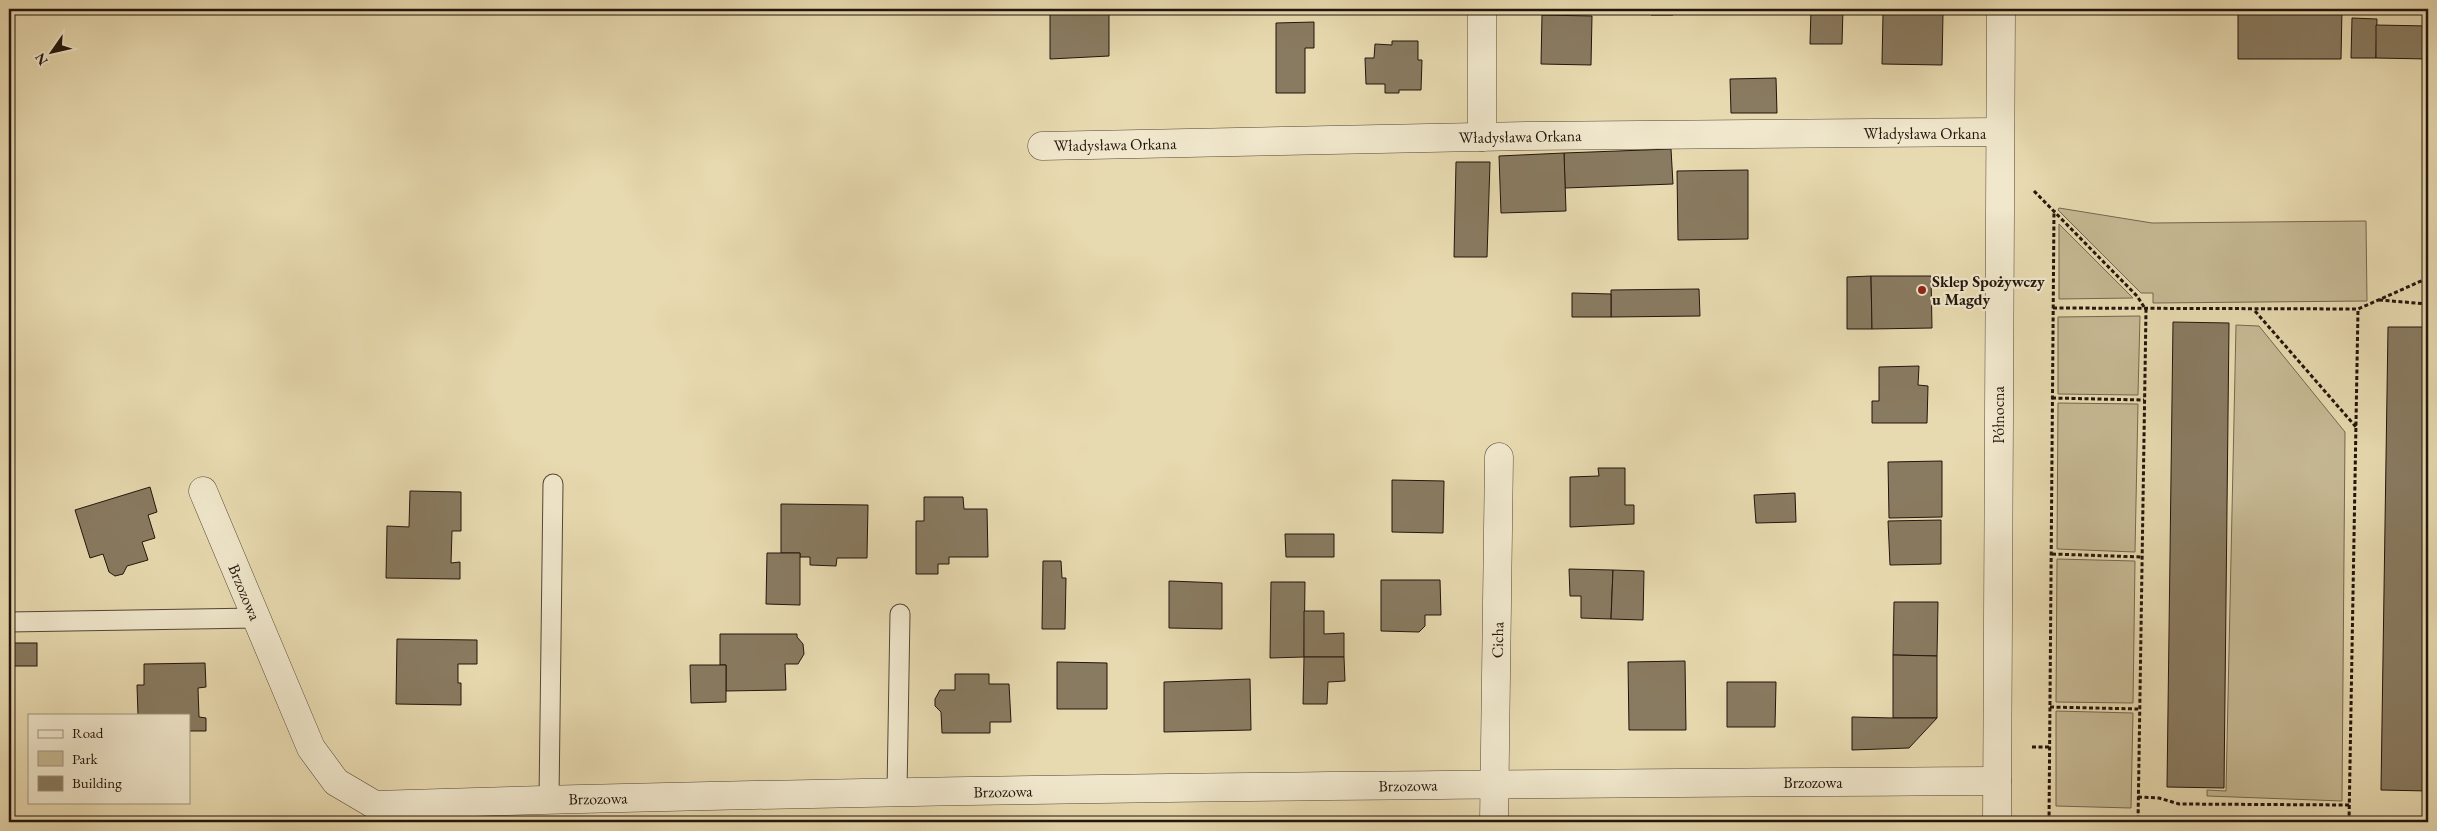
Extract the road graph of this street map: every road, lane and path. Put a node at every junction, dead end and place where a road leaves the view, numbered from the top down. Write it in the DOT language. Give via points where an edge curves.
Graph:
graph roads {
  1 [pos="1482,9"];
  2 [pos="2001,9"];
  3 [pos="1999,132"];
  4 [pos="1482,137"];
  5 [pos="1042,146"];
  6 [pos="2428,278"];
  7 [pos="2378,300"];
  8 [pos="2428,304"];
  9 [pos="2053,308"];
  10 [pos="2358,309"];
  11 [pos="2146,310"];
  12 [pos="2255,310"];
  13 [pos="2052,398"];
  14 [pos="2144,400"];
  15 [pos="2357,427"];
  16 [pos="1500,457"];
  17 [pos="553,484"];
  18 [pos="203,491"];
  19 [pos="2052,554"];
  20 [pos="2142,557"];
  21 [pos="900,614"];
  22 [pos="256,618"];
  23 [pos="9,622"];
  24 [pos="2050,707"];
  25 [pos="2138,709"];
  26 [pos="1998,745"];
  27 [pos="2050,747"];
  28 [pos="1997,781"];
  29 [pos="1494,784"];
  30 [pos="897,792"];
  31 [pos="2138,797"];
  32 [pos="549,799"];
  33 [pos="2350,804"];
  34 [pos="1494,822"];
  35 [pos="1997,822"];
  36 [pos="2049,822"];
  37 [pos="2138,822"];
  38 [pos="2349,822"];
  1 -- 4 [label="street"];
  2 -- 3 [label="street, Północna"];
  3 -- 4 [label="street, Władysława Orkana"];
  3 -- 26 [label="street, Północna"];
  4 -- 5 [label="street, Władysława Orkana"];
  6 -- 7 [label="path"];
  7 -- 8 [label="path"];
  7 -- 10 [label="path"];
  9 -- 11 [label="path"];
  9 -- 11 [label="path" via="2054,209"];
  9 -- 13 [label="path"];
  10 -- 12 [label="path"];
  10 -- 15 [label="path"];
  11 -- 12 [label="path"];
  11 -- 14 [label="path"];
  12 -- 15 [label="path"];
  13 -- 14 [label="path"];
  13 -- 19 [label="path"];
  14 -- 20 [label="path"];
  15 -- 33 [label="path"];
  16 -- 29 [label="street, Cicha"];
  17 -- 32 [label="lane"];
  18 -- 22 [label="street, Brzozowa"];
  19 -- 20 [label="path"];
  19 -- 24 [label="path"];
  20 -- 25 [label="path"];
  21 -- 30 [label="lane"];
  22 -- 23 [label="lane"];
  22 -- 32 [label="street, Brzozowa" via="311,748 336,782 374,805"];
  24 -- 25 [label="path"];
  24 -- 27 [label="path"];
  25 -- 31 [label="path"];
  26 -- 27 [label="path"];
  26 -- 28 [label="street, Północna"];
  27 -- 36 [label="path"];
  28 -- 29 [label="street, Brzozowa"];
  28 -- 35 [label="street, Północna"];
  29 -- 30 [label="street, Brzozowa"];
  29 -- 34 [label="street, Cicha"];
  30 -- 32 [label="street, Brzozowa"];
  31 -- 33 [label="path" via="2178,804"];
  31 -- 37 [label="path"];
  33 -- 38 [label="path"];
}
